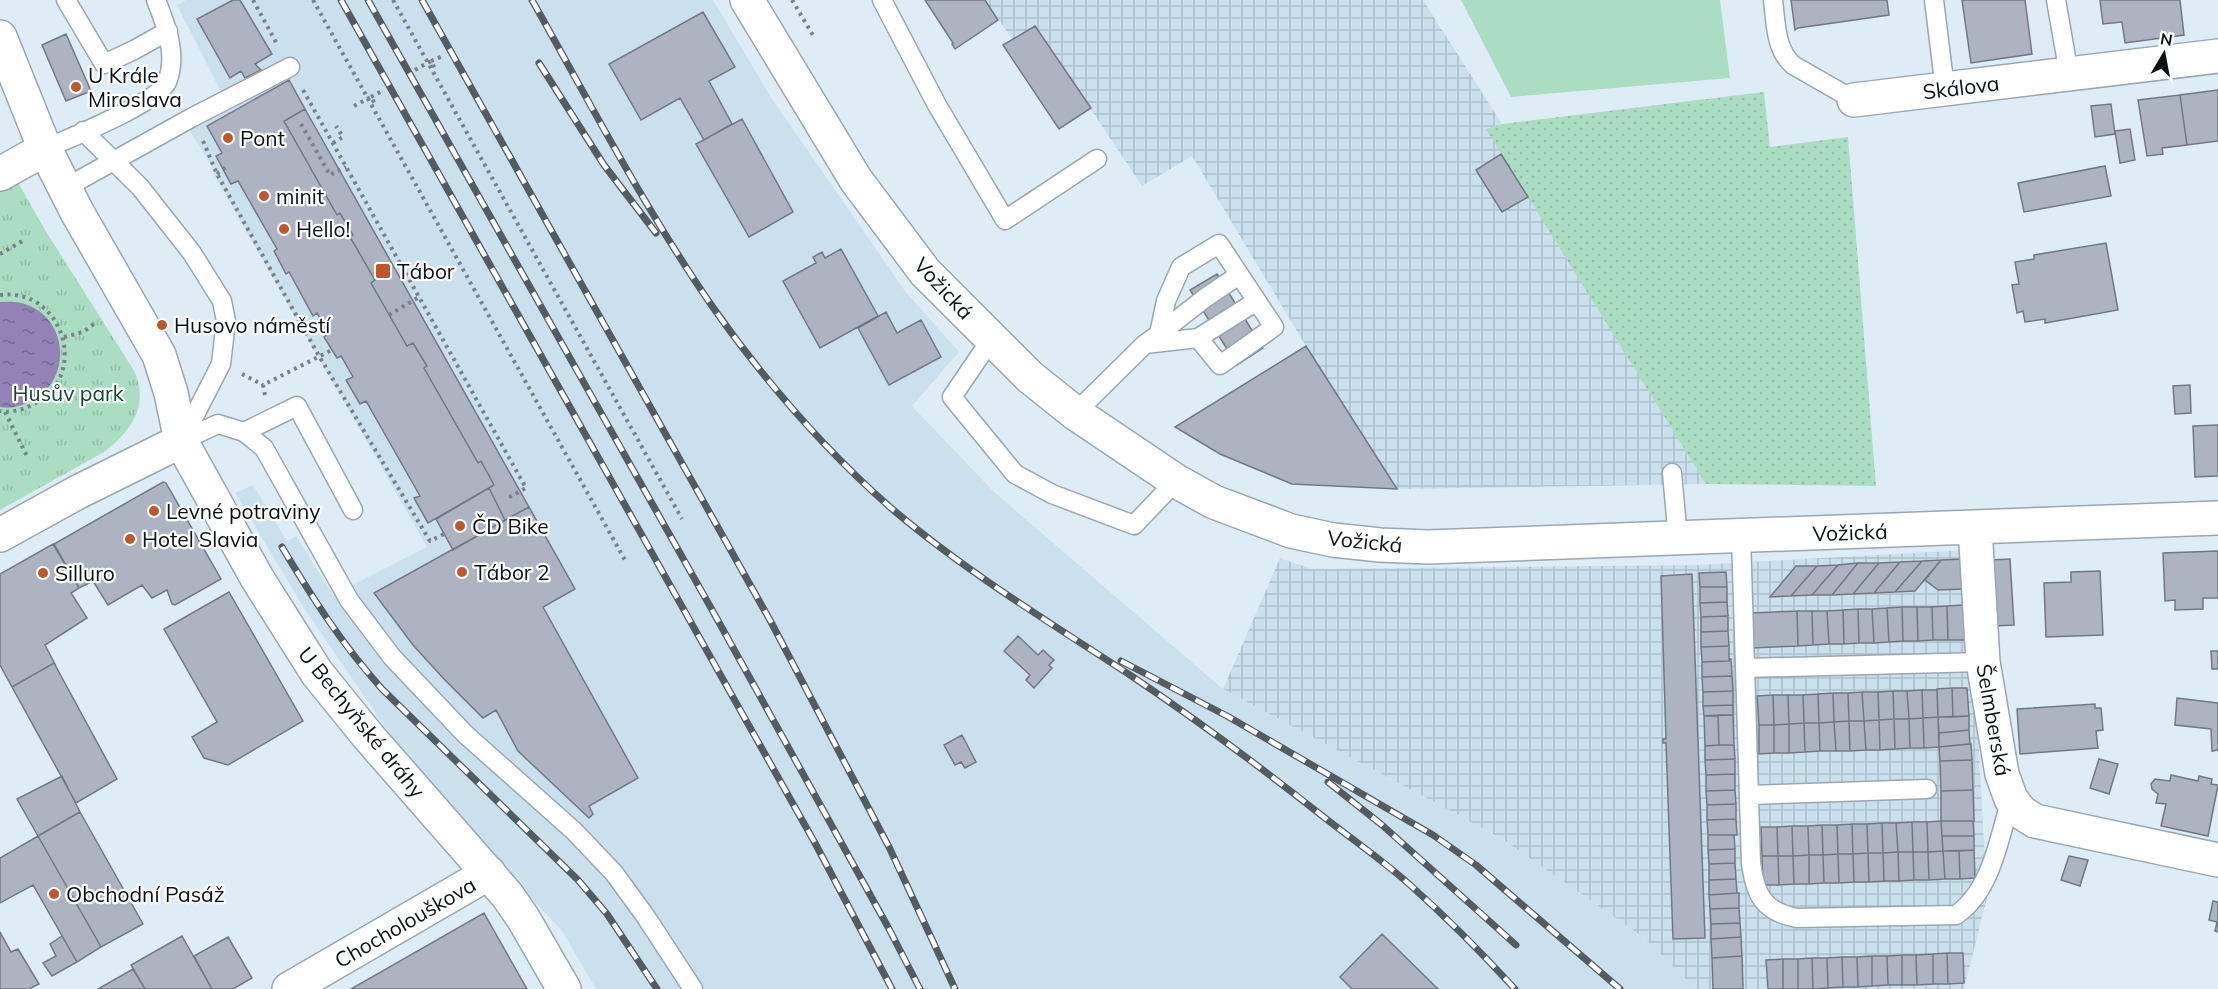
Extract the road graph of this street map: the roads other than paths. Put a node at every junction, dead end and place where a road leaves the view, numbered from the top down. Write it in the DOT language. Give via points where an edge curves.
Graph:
graph roads {
  1 [pos="66,0"];
  2 [pos="156,0"];
  3 [pos="747,0"];
  4 [pos="882,0"];
  5 [pos="1773,0"];
  6 [pos="1934,0"];
  7 [pos="2056,0"];
  8 [pos="169,39"];
  9 [pos="2,46"];
  10 [pos="2218,56"];
  11 [pos="290,67"];
  12 [pos="2069,74"];
  13 [pos="1945,89"];
  14 [pos="1854,100"];
  15 [pos="83,131"];
  16 [pos="45,149"];
  17 [pos="1097,159"];
  18 [pos="114,161"];
  19 [pos="0,174"];
  20 [pos="65,188"];
  21 [pos="1239,275"];
  22 [pos="1257,301"];
  23 [pos="992,338"];
  24 [pos="1198,338"];
  25 [pos="1152,339"];
  26 [pos="1075,413"];
  27 [pos="244,432"];
  28 [pos="181,441"];
  29 [pos="1672,473"];
  30 [pos="1176,481"];
  31 [pos="353,510"];
  32 [pos="2218,518"];
  33 [pos="1975,527"];
  34 [pos="0,535"];
  35 [pos="1741,536"];
  36 [pos="1678,539"];
  37 [pos="1983,662"];
  38 [pos="1745,668"];
  39 [pos="1927,789"];
  40 [pos="1749,795"];
  41 [pos="2011,798"];
  42 [pos="2218,860"];
  43 [pos="489,873"];
  44 [pos="289,989"];
  45 [pos="564,989"];
  46 [pos="693,989"];
  1 -- 8 [label="lane" via="104,64"];
  2 -- 8 [label="lane"];
  3 -- 23 [label="street, Vožická" via="856,180 926,272"];
  4 -- 17 [label="lane" via="937,105 1005,220"];
  5 -- 14 [label="lane" via="1780,50 1786,59"];
  6 -- 13 [label="lane"];
  7 -- 12 [label="lane"];
  8 -- 15 [label="lane" via="167,81 161,90 138,106"];
  9 -- 16 [label="street"];
  10 -- 12 [label="street, Skálova"];
  11 -- 18 [label="lane"];
  12 -- 13 [label="street, Skálova"];
  13 -- 14 [label="street, Skálova"];
  15 -- 16 [label="lane"];
  15 -- 18 [label="lane"];
  16 -- 19 [label="street"];
  16 -- 20 [label="street"];
  18 -- 20 [label="lane"];
  18 -- 28 [label="lane" via="140,187 192,253 222,301 226,321 221,364"];
  20 -- 28 [label="street" via="159,355"];
  21 -- 22 [label="lane"];
  21 -- 25 [label="lane"];
  21 -- 25 [label="lane" via="1219,244 1181,267"];
  22 -- 24 [label="lane"];
  22 -- 24 [label="lane" via="1274,327 1220,365"];
  23 -- 26 [label="street, Vožická" via="1030,377"];
  23 -- 30 [label="lane" via="952,397 1016,474 1052,494 1134,525"];
  24 -- 25 [label="lane"];
  25 -- 26 [label="lane"];
  26 -- 30 [label="street, Vožická"];
  27 -- 28 [label="lane" via="218,424"];
  27 -- 31 [label="lane" via="297,406"];
  27 -- 46 [label="lane" via="264,448 350,600 392,657 465,734 574,831 614,873"];
  28 -- 34 [label="street"];
  28 -- 43 [label="street, U Bechyňské dráhy" via="257,578 317,673"];
  29 -- 36 [label="lane"];
  30 -- 36 [label="street, Vožická" via="1214,502 1291,531 1357,542 1428,547"];
  32 -- 33 [label="street, Vožická"];
  33 -- 35 [label="street, Vožická"];
  33 -- 37 [label="street, Šelmberská"];
  35 -- 36 [label="street, Vožická"];
  35 -- 38 [label="lane"];
  37 -- 38 [label="lane"];
  37 -- 41 [label="street, Šelmberská" via="2002,774"];
  38 -- 40 [label="lane"];
  39 -- 40 [label="lane"];
  40 -- 41 [label="lane" via="1754,885 1765,904 1797,918 1956,915 1982,887"];
  41 -- 42 [label="street, Šelmberská" via="2021,812 2035,821"];
  43 -- 44 [label="street, Chocholouškova"];
  43 -- 45 [label="street, U Bechyňské dráhy" via="523,918"];
}
